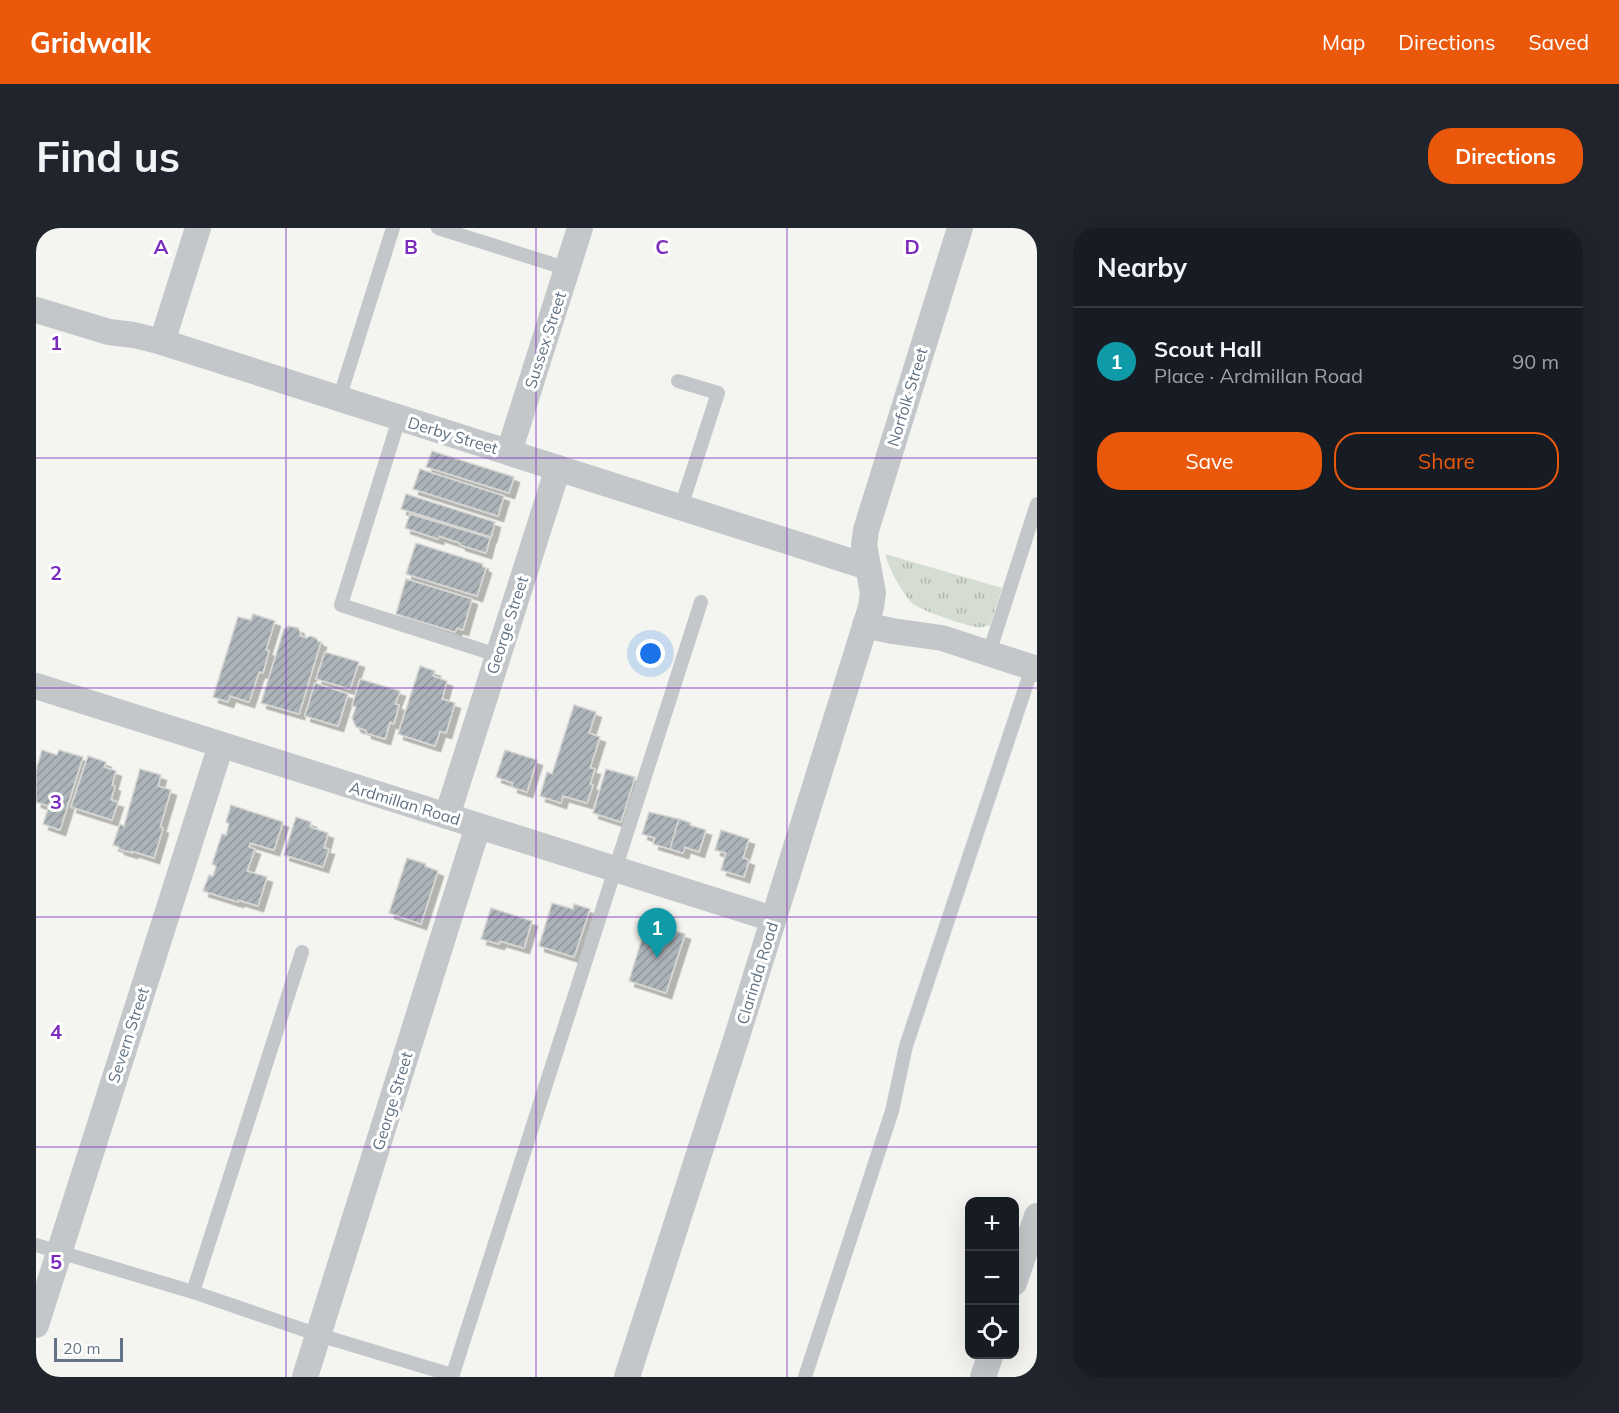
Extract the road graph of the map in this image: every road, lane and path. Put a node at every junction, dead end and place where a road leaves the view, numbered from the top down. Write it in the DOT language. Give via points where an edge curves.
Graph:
graph roads {
  1 [pos="198,228"];
  2 [pos="393,228"];
  3 [pos="438,228"];
  4 [pos="580,228"];
  5 [pos="960,228"];
  6 [pos="568,270"];
  7 [pos="36,310"];
  8 [pos="162,342"];
  9 [pos="678,381"];
  10 [pos="339,399"];
  11 [pos="399,419"];
  12 [pos="509,452"];
  13 [pos="558,468"];
  14 [pos="1037,504"];
  15 [pos="681,507"];
  16 [pos="868,567"];
  17 [pos="701,602"];
  18 [pos="868,616"];
  19 [pos="989,653"];
  20 [pos="497,656"];
  21 [pos="1034,668"];
  22 [pos="36,686"];
  23 [pos="221,745"];
  24 [pos="447,816"];
  25 [pos="478,826"];
  26 [pos="615,869"];
  27 [pos="773,919"];
  28 [pos="302,952"];
  29 [pos="1037,1216"];
  30 [pos="47,1248"];
  31 [pos="1019,1268"];
  32 [pos="193,1292"];
  33 [pos="36,1325"];
  34 [pos="319,1335"];
  35 [pos="988,1359"];
  36 [pos="452,1376"];
  37 [pos="306,1377"];
  38 [pos="627,1377"];
  39 [pos="806,1377"];
  40 [pos="983,1377"];
  1 -- 8 [label="street"];
  2 -- 10 [label="lane"];
  3 -- 6 [label="lane"];
  4 -- 6 [label="street, Sussex Street"];
  5 -- 16 [label="street, Norfolk Street" via="866,530"];
  6 -- 12 [label="street, Sussex Street"];
  7 -- 8 [label="street, Derby Street" via="109,332"];
  8 -- 10 [label="street, Derby Street"];
  9 -- 15 [label="lane" via="718,393"];
  10 -- 11 [label="street, Derby Street"];
  11 -- 12 [label="street, Derby Street"];
  11 -- 20 [label="lane" via="341,605"];
  12 -- 13 [label="street, Derby Street"];
  13 -- 15 [label="street, Derby Street"];
  13 -- 20 [label="street, George Street"];
  14 -- 19 [label="lane"];
  15 -- 16 [label="street, Derby Street"];
  16 -- 18 [label="street, Clarinda Road" via="873,593"];
  17 -- 26 [label="lane"];
  18 -- 19 [label="street" via="892,631 942,638"];
  18 -- 27 [label="street, Clarinda Road"];
  19 -- 21 [label="street"];
  20 -- 24 [label="street, George Street"];
  21 -- 39 [label="lane" via="906,1046 892,1111"];
  22 -- 23 [label="street, Ardmillan Road"];
  23 -- 24 [label="street, Ardmillan Road"];
  23 -- 30 [label="street, Severn Street"];
  24 -- 25 [label="street, Ardmillan Road"];
  25 -- 26 [label="street, Ardmillan Road"];
  25 -- 34 [label="street, George Street"];
  26 -- 27 [label="street, Ardmillan Road"];
  26 -- 36 [label="lane"];
  27 -- 38 [label="street, Clarinda Road"];
  28 -- 32 [label="lane"];
  29 -- 31 [label="street"];
  30 -- 32 [label="lane"];
  30 -- 33 [label="street, Severn Street"];
  32 -- 34 [label="lane"];
  34 -- 36 [label="lane"];
  34 -- 37 [label="street, George Street"];
  35 -- 40 [label="street"];
}
